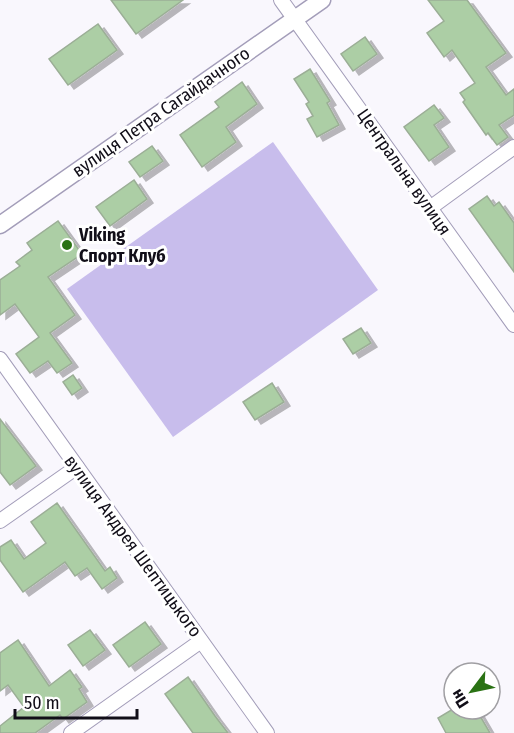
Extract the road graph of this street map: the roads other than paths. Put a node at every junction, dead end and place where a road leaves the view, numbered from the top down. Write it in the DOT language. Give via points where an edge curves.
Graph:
graph roads {
  1 [pos="281,0"];
  2 [pos="322,0"];
  3 [pos="295,19"];
  4 [pos="514,147"];
  5 [pos="430,208"];
  6 [pos="0,225"];
  7 [pos="514,325"];
  8 [pos="0,359"];
  9 [pos="77,467"];
  10 [pos="0,522"];
  11 [pos="201,641"];
  12 [pos="71,733"];
  13 [pos="267,733"];
  1 -- 3 [label="street, Центральна вулиця"];
  2 -- 3 [label="street, вулиця Петра Сагайдачного"];
  3 -- 5 [label="street, Центральна вулиця"];
  3 -- 6 [label="street, вулиця Петра Сагайдачного"];
  4 -- 5 [label="street"];
  5 -- 7 [label="street, Центральна вулиця"];
  8 -- 9 [label="street, вулиця Андрея Шептицького"];
  9 -- 10 [label="street"];
  9 -- 11 [label="street, вулиця Андрея Шептицького"];
  11 -- 12 [label="street"];
  11 -- 13 [label="street, вулиця Андрея Шептицького"];
}
